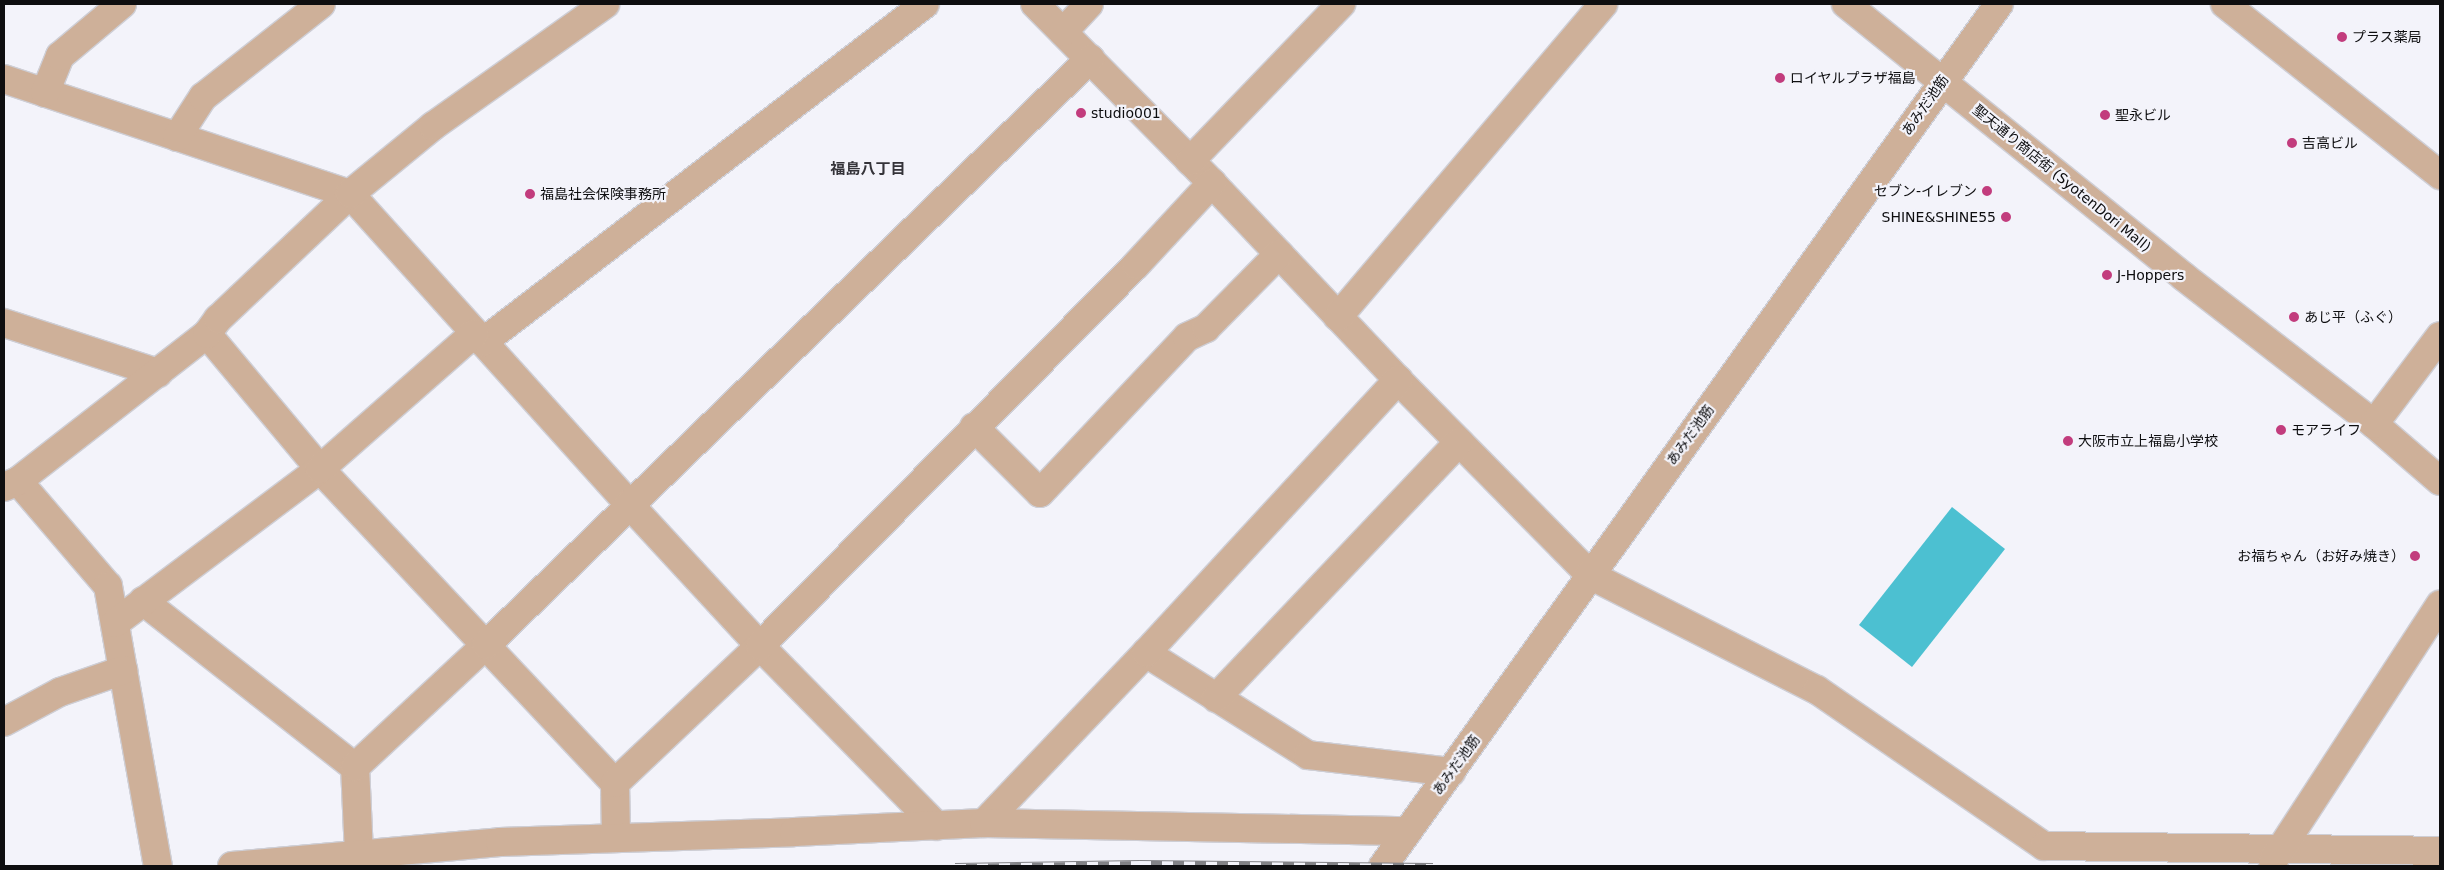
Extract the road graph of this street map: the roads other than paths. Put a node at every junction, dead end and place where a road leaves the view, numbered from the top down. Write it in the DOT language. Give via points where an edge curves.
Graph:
graph roads {
  1 [pos="122,4"];
  2 [pos="321,4"];
  3 [pos="605,4"];
  4 [pos="926,4"];
  5 [pos="1035,4"];
  6 [pos="1089,4"];
  7 [pos="1340,4"];
  8 [pos="1603,4"];
  9 [pos="1846,4"];
  10 [pos="1999,4"];
  11 [pos="2225,4"];
  12 [pos="1063,32"];
  13 [pos="1090,60"];
  14 [pos="4,79"];
  15 [pos="1942,80"];
  16 [pos="45,93"];
  17 [pos="177,136"];
  18 [pos="1190,161"];
  19 [pos="2440,175"];
  20 [pos="1212,183"];
  21 [pos="350,194"];
  22 [pos="1279,254"];
  23 [pos="1338,316"];
  24 [pos="4,323"];
  25 [pos="207,334"];
  26 [pos="2440,336"];
  27 [pos="479,337"];
  28 [pos="158,373"];
  29 [pos="1398,380"];
  30 [pos="2374,424"];
  31 [pos="974,427"];
  32 [pos="1459,442"];
  33 [pos="320,469"];
  34 [pos="2440,481"];
  35 [pos="11,484"];
  36 [pos="629,504"];
  37 [pos="1590,576"];
  38 [pos="143,601"];
  39 [pos="2440,605"];
  40 [pos="115,623"];
  41 [pos="486,645"];
  42 [pos="760,646"];
  43 [pos="1146,653"];
  44 [pos="123,670"];
  45 [pos="1216,698"];
  46 [pos="4,722"];
  47 [pos="355,767"];
  48 [pos="1451,772"];
  49 [pos="616,783"];
  50 [pos="984,823"];
  51 [pos="937,826"];
  52 [pos="1408,830"];
  53 [pos="616,837"];
  54 [pos="2440,851"];
  55 [pos="360,854"];
  56 [pos="2275,858"];
  57 [pos="158,866"];
  58 [pos="232,866"];
  59 [pos="1383,866"];
  1 -- 16 [label="street" via="60,56"];
  2 -- 17 [label="street" via="202,97"];
  3 -- 21 [label="street" via="433,126"];
  4 -- 27 [label="street"];
  5 -- 12 [label="street"];
  6 -- 12 [label="street"];
  7 -- 18 [label="street"];
  8 -- 23 [label="street"];
  9 -- 15 [label="street, 聖天通り商店街 (SyotenDori Mall)"];
  10 -- 15 [label="street, あみだ池筋"];
  11 -- 19 [label="street"];
  12 -- 13 [label="street"];
  13 -- 18 [label="street"];
  13 -- 36 [label="street"];
  14 -- 16 [label="street"];
  15 -- 30 [label="street, 聖天通り商店街 (SyotenDori Mall)" via="2184,277"];
  15 -- 37 [label="street, あみだ池筋"];
  16 -- 17 [label="street"];
  17 -- 21 [label="street"];
  18 -- 20 [label="street"];
  20 -- 22 [label="street"];
  20 -- 31 [label="street" via="1136,265"];
  21 -- 25 [label="street" via="218,319"];
  21 -- 27 [label="street"];
  22 -- 23 [label="street"];
  22 -- 31 [label="street" via="1206,328 1187,338 1040,493"];
  23 -- 29 [label="street"];
  24 -- 28 [label="street"];
  25 -- 28 [label="street"];
  25 -- 33 [label="street"];
  26 -- 30 [label="street"];
  27 -- 33 [label="street"];
  27 -- 36 [label="street"];
  28 -- 35 [label="street"];
  29 -- 32 [label="street"];
  29 -- 43 [label="street"];
  30 -- 34 [label="street, 聖天通り商店街 (SyotenDori Mall)"];
  31 -- 42 [label="street"];
  32 -- 37 [label="street"];
  32 -- 45 [label="street"];
  33 -- 38 [label="street"];
  33 -- 41 [label="street"];
  35 -- 40 [label="street" via="108,586"];
  36 -- 41 [label="street"];
  36 -- 42 [label="street"];
  37 -- 48 [label="street, あみだ池筋"];
  37 -- 56 [label="street" via="1817,690 2044,846"];
  38 -- 40 [label="street"];
  38 -- 47 [label="street"];
  39 -- 56 [label="street"];
  40 -- 44 [label="street"];
  41 -- 47 [label="street"];
  41 -- 49 [label="street"];
  42 -- 49 [label="street"];
  42 -- 51 [label="street"];
  43 -- 45 [label="street"];
  43 -- 50 [label="street"];
  44 -- 46 [label="street" via="60,692"];
  44 -- 57 [label="street"];
  45 -- 48 [label="street" via="1308,755"];
  47 -- 55 [label="street"];
  48 -- 52 [label="street, あみだ池筋"];
  49 -- 53 [label="street"];
  50 -- 51 [label="street"];
  50 -- 52 [label="street"];
  51 -- 53 [label="street"];
  52 -- 59 [label="street, あみだ池筋"];
  53 -- 55 [label="street" via="500,842"];
  54 -- 56 [label="street"];
  55 -- 58 [label="street"];
}
